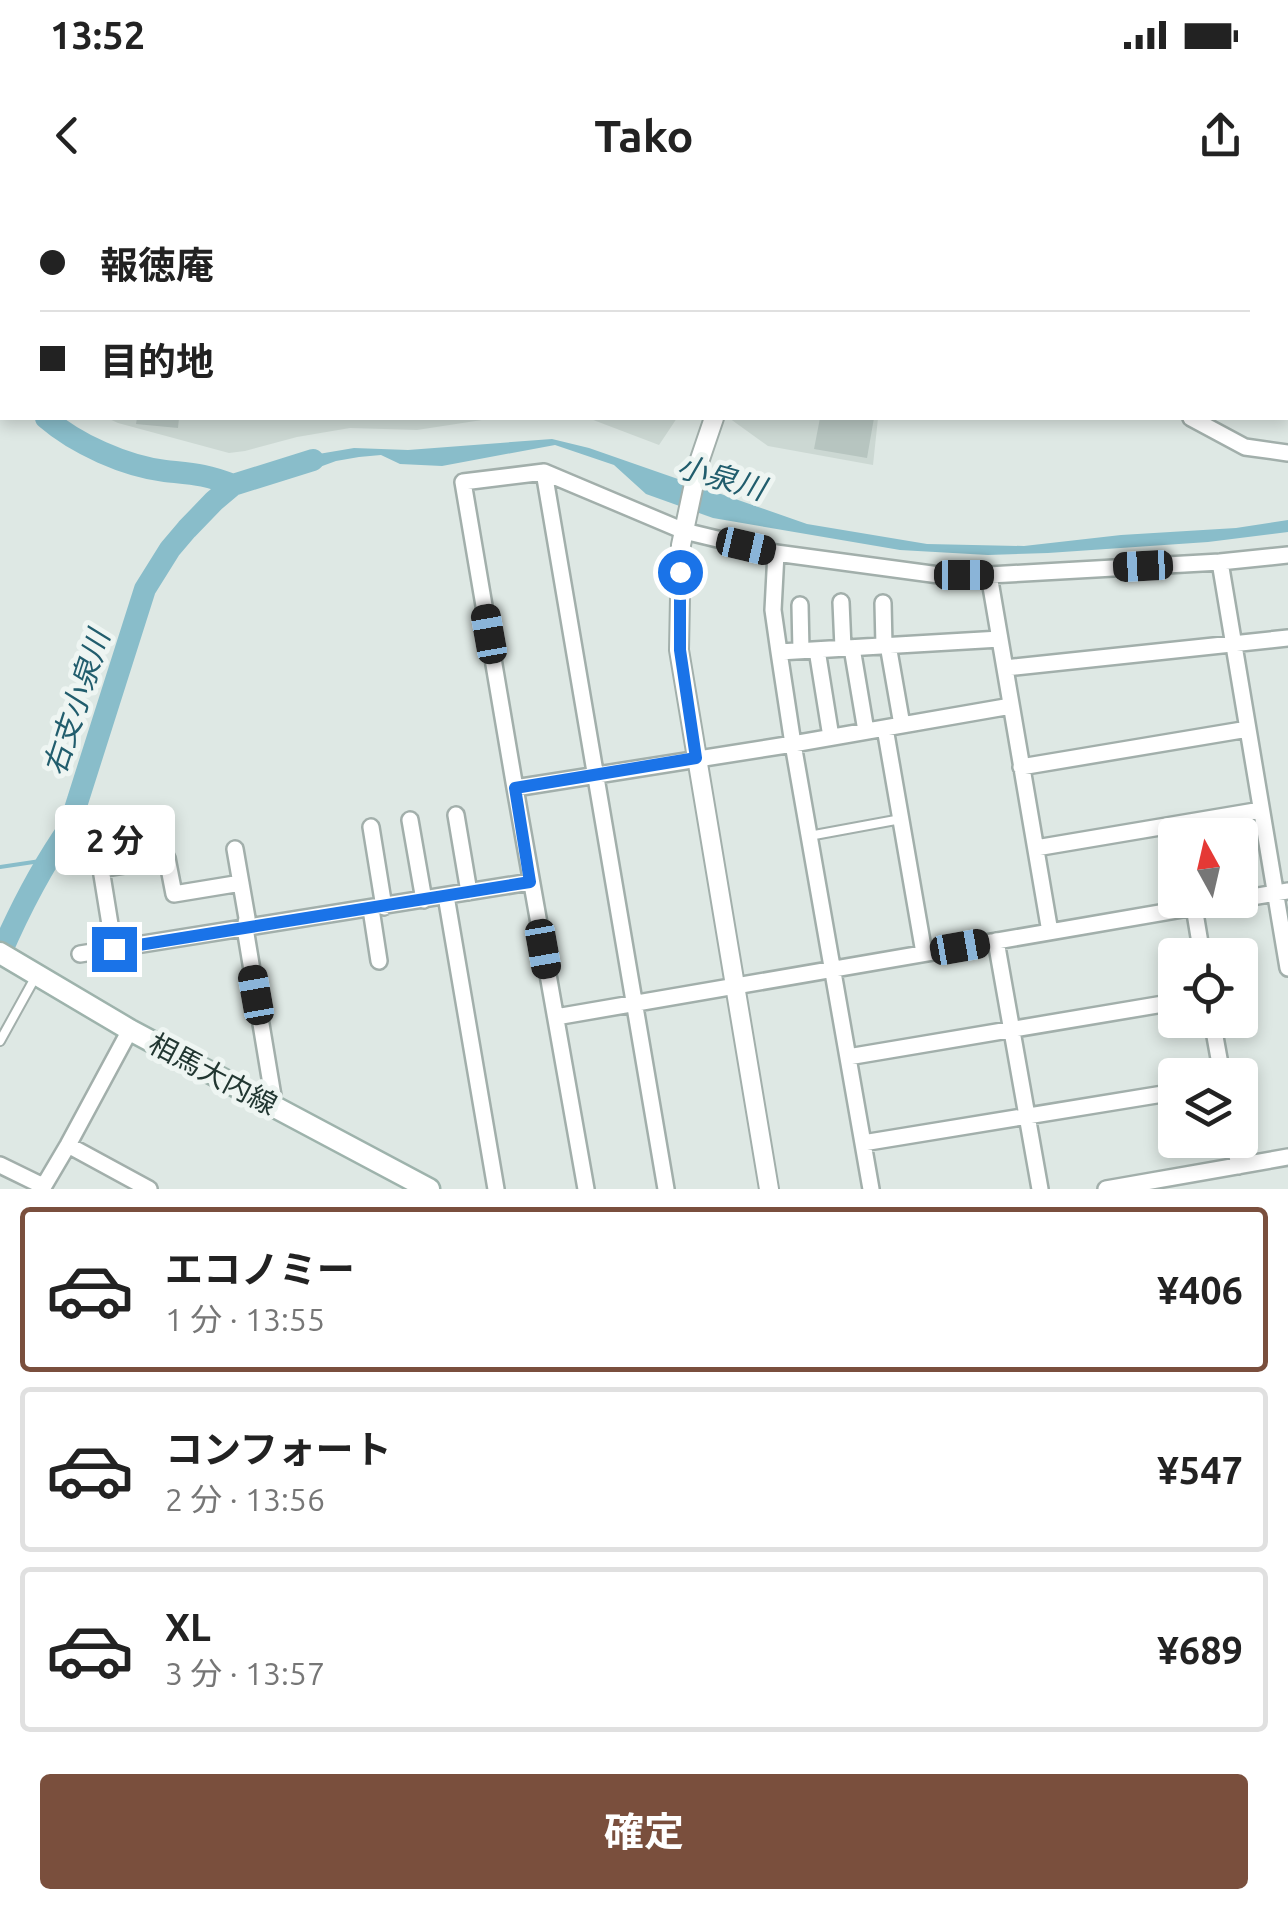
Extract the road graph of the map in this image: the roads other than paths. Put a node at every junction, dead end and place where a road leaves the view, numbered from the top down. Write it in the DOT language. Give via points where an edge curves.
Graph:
graph roads {
  1 [pos="713,420"];
  2 [pos="1195,420"];
  3 [pos="1288,453"];
  4 [pos="544,472"];
  5 [pos="686,524"];
  6 [pos="776,553"];
  7 [pos="1288,555"];
  8 [pos="1220,562"];
  9 [pos="989,575"];
  10 [pos="841,602"];
  11 [pos="883,603"];
  12 [pos="800,605"];
  13 [pos="1288,638"];
  14 [pos="1000,639"];
  15 [pos="1234,643"];
  16 [pos="886,646"];
  17 [pos="847,648"];
  18 [pos="809,650"];
  19 [pos="779,652"];
  20 [pos="1005,668"];
  21 [pos="1011,706"];
  22 [pos="894,726"];
  23 [pos="1248,728"];
  24 [pos="866,731"];
  25 [pos="831,737"];
  26 [pos="793,744"];
  27 [pos="696,758"];
  28 [pos="1021,767"];
  29 [pos="594,774"];
  30 [pos="515,788"];
  31 [pos="1261,810"];
  32 [pos="456,815"];
  33 [pos="410,820"];
  34 [pos="901,820"];
  35 [pos="372,827"];
  36 [pos="809,836"];
  37 [pos="1036,848"];
  38 [pos="235,849"];
  39 [pos="241,882"];
  40 [pos="530,882"];
  41 [pos="468,892"];
  42 [pos="1282,892"];
  43 [pos="446,896"];
  44 [pos="424,900"];
  45 [pos="378,908"];
  46 [pos="1158,913"];
  47 [pos="244,928"];
  48 [pos="1050,932"];
  49 [pos="996,941"];
  50 [pos="114,949"];
  51 [pos="0,953"];
  52 [pos="924,953"];
  53 [pos="80,954"];
  54 [pos="379,961"];
  55 [pos="1288,968"];
  56 [pos="832,969"];
  57 [pos="32,973"];
  58 [pos="735,986"];
  59 [pos="634,1003"];
  60 [pos="1158,1005"];
  61 [pos="556,1016"];
  62 [pos="1011,1028"];
  63 [pos="130,1030"];
  64 [pos="0,1041"];
  65 [pos="848,1057"];
  66 [pos="1158,1095"];
  67 [pos="270,1104"];
  68 [pos="1028,1117"];
  69 [pos="863,1143"];
  70 [pos="68,1145"];
  71 [pos="1237,1158"];
  72 [pos="1288,1158"];
  73 [pos="0,1165"];
  74 [pos="1239,1166"];
  75 [pos="120,1182"];
  76 [pos="42,1188"];
  77 [pos="149,1189"];
  78 [pos="429,1189"];
  79 [pos="496,1189"];
  80 [pos="586,1189"];
  81 [pos="666,1189"];
  82 [pos="769,1189"];
  83 [pos="871,1189"];
  84 [pos="1040,1189"];
  85 [pos="1106,1189"];
  1 -- 5 [label="street"];
  2 -- 3 [label="street" via="1245,448"];
  4 -- 5 [label="street"];
  4 -- 29 [label="street"];
  4 -- 30 [label="street" via="463,482"];
  5 -- 6 [label="street"];
  5 -- 27 [label="street" via="680,650"];
  6 -- 9 [label="street"];
  6 -- 19 [label="street"];
  7 -- 8 [label="street"];
  8 -- 9 [label="street"];
  8 -- 15 [label="street"];
  9 -- 14 [label="street"];
  10 -- 17 [label="street"];
  11 -- 16 [label="street"];
  12 -- 18 [label="street"];
  13 -- 15 [label="street"];
  14 -- 16 [label="street"];
  14 -- 20 [label="street"];
  15 -- 20 [label="street"];
  15 -- 23 [label="street"];
  16 -- 17 [label="street"];
  16 -- 22 [label="street"];
  17 -- 18 [label="street"];
  17 -- 24 [label="street"];
  18 -- 19 [label="street"];
  18 -- 25 [label="street"];
  19 -- 26 [label="street"];
  20 -- 21 [label="street"];
  21 -- 22 [label="street"];
  21 -- 28 [label="street"];
  22 -- 24 [label="street"];
  22 -- 34 [label="street"];
  23 -- 28 [label="street"];
  23 -- 31 [label="street"];
  24 -- 25 [label="street"];
  25 -- 26 [label="street"];
  26 -- 27 [label="street"];
  26 -- 36 [label="street"];
  27 -- 29 [label="street"];
  27 -- 58 [label="street"];
  28 -- 37 [label="street"];
  29 -- 30 [label="street"];
  29 -- 59 [label="street"];
  30 -- 40 [label="street"];
  31 -- 37 [label="street"];
  31 -- 42 [label="street"];
  32 -- 41 [label="street"];
  33 -- 44 [label="street"];
  34 -- 36 [label="lane"];
  34 -- 52 [label="street"];
  35 -- 45 [label="street"];
  36 -- 56 [label="street"];
  37 -- 48 [label="street"];
  38 -- 39 [label="street"];
  39 -- 47 [label="street"];
  39 -- 50 [label="street" via="174,894 167,858 101,869"];
  40 -- 41 [label="street"];
  40 -- 61 [label="street"];
  41 -- 43 [label="street"];
  42 -- 55 [label="street"];
  43 -- 44 [label="street"];
  43 -- 79 [label="street"];
  44 -- 45 [label="street"];
  45 -- 47 [label="street"];
  45 -- 54 [label="street"];
  46 -- 48 [label="street"];
  47 -- 50 [label="street"];
  47 -- 67 [label="street"];
  48 -- 49 [label="street"];
  49 -- 52 [label="street"];
  49 -- 62 [label="street"];
  50 -- 53 [label="street"];
  51 -- 57 [label="main road, 相馬大内線"];
  52 -- 56 [label="street"];
  56 -- 58 [label="street"];
  56 -- 65 [label="street"];
  57 -- 63 [label="main road, 相馬大内線"];
  57 -- 64 [label="lane"];
  58 -- 59 [label="street"];
  58 -- 82 [label="street"];
  59 -- 61 [label="street"];
  59 -- 81 [label="street"];
  60 -- 62 [label="street"];
  61 -- 80 [label="street"];
  62 -- 65 [label="street"];
  62 -- 68 [label="street"];
  63 -- 67 [label="main road, 相馬大内線"];
  63 -- 70 [label="street"];
  65 -- 69 [label="street"];
  66 -- 68 [label="street"];
  67 -- 78 [label="main road, 相馬大内線"];
  68 -- 69 [label="street"];
  68 -- 84 [label="street"];
  69 -- 83 [label="street"];
  70 -- 75 [label="street"];
  70 -- 76 [label="street"];
  71 -- 74 [label="street"];
  72 -- 74 [label="street"];
  73 -- 76 [label="street"];
  74 -- 85 [label="street"];
  75 -- 77 [label="street"];
}
